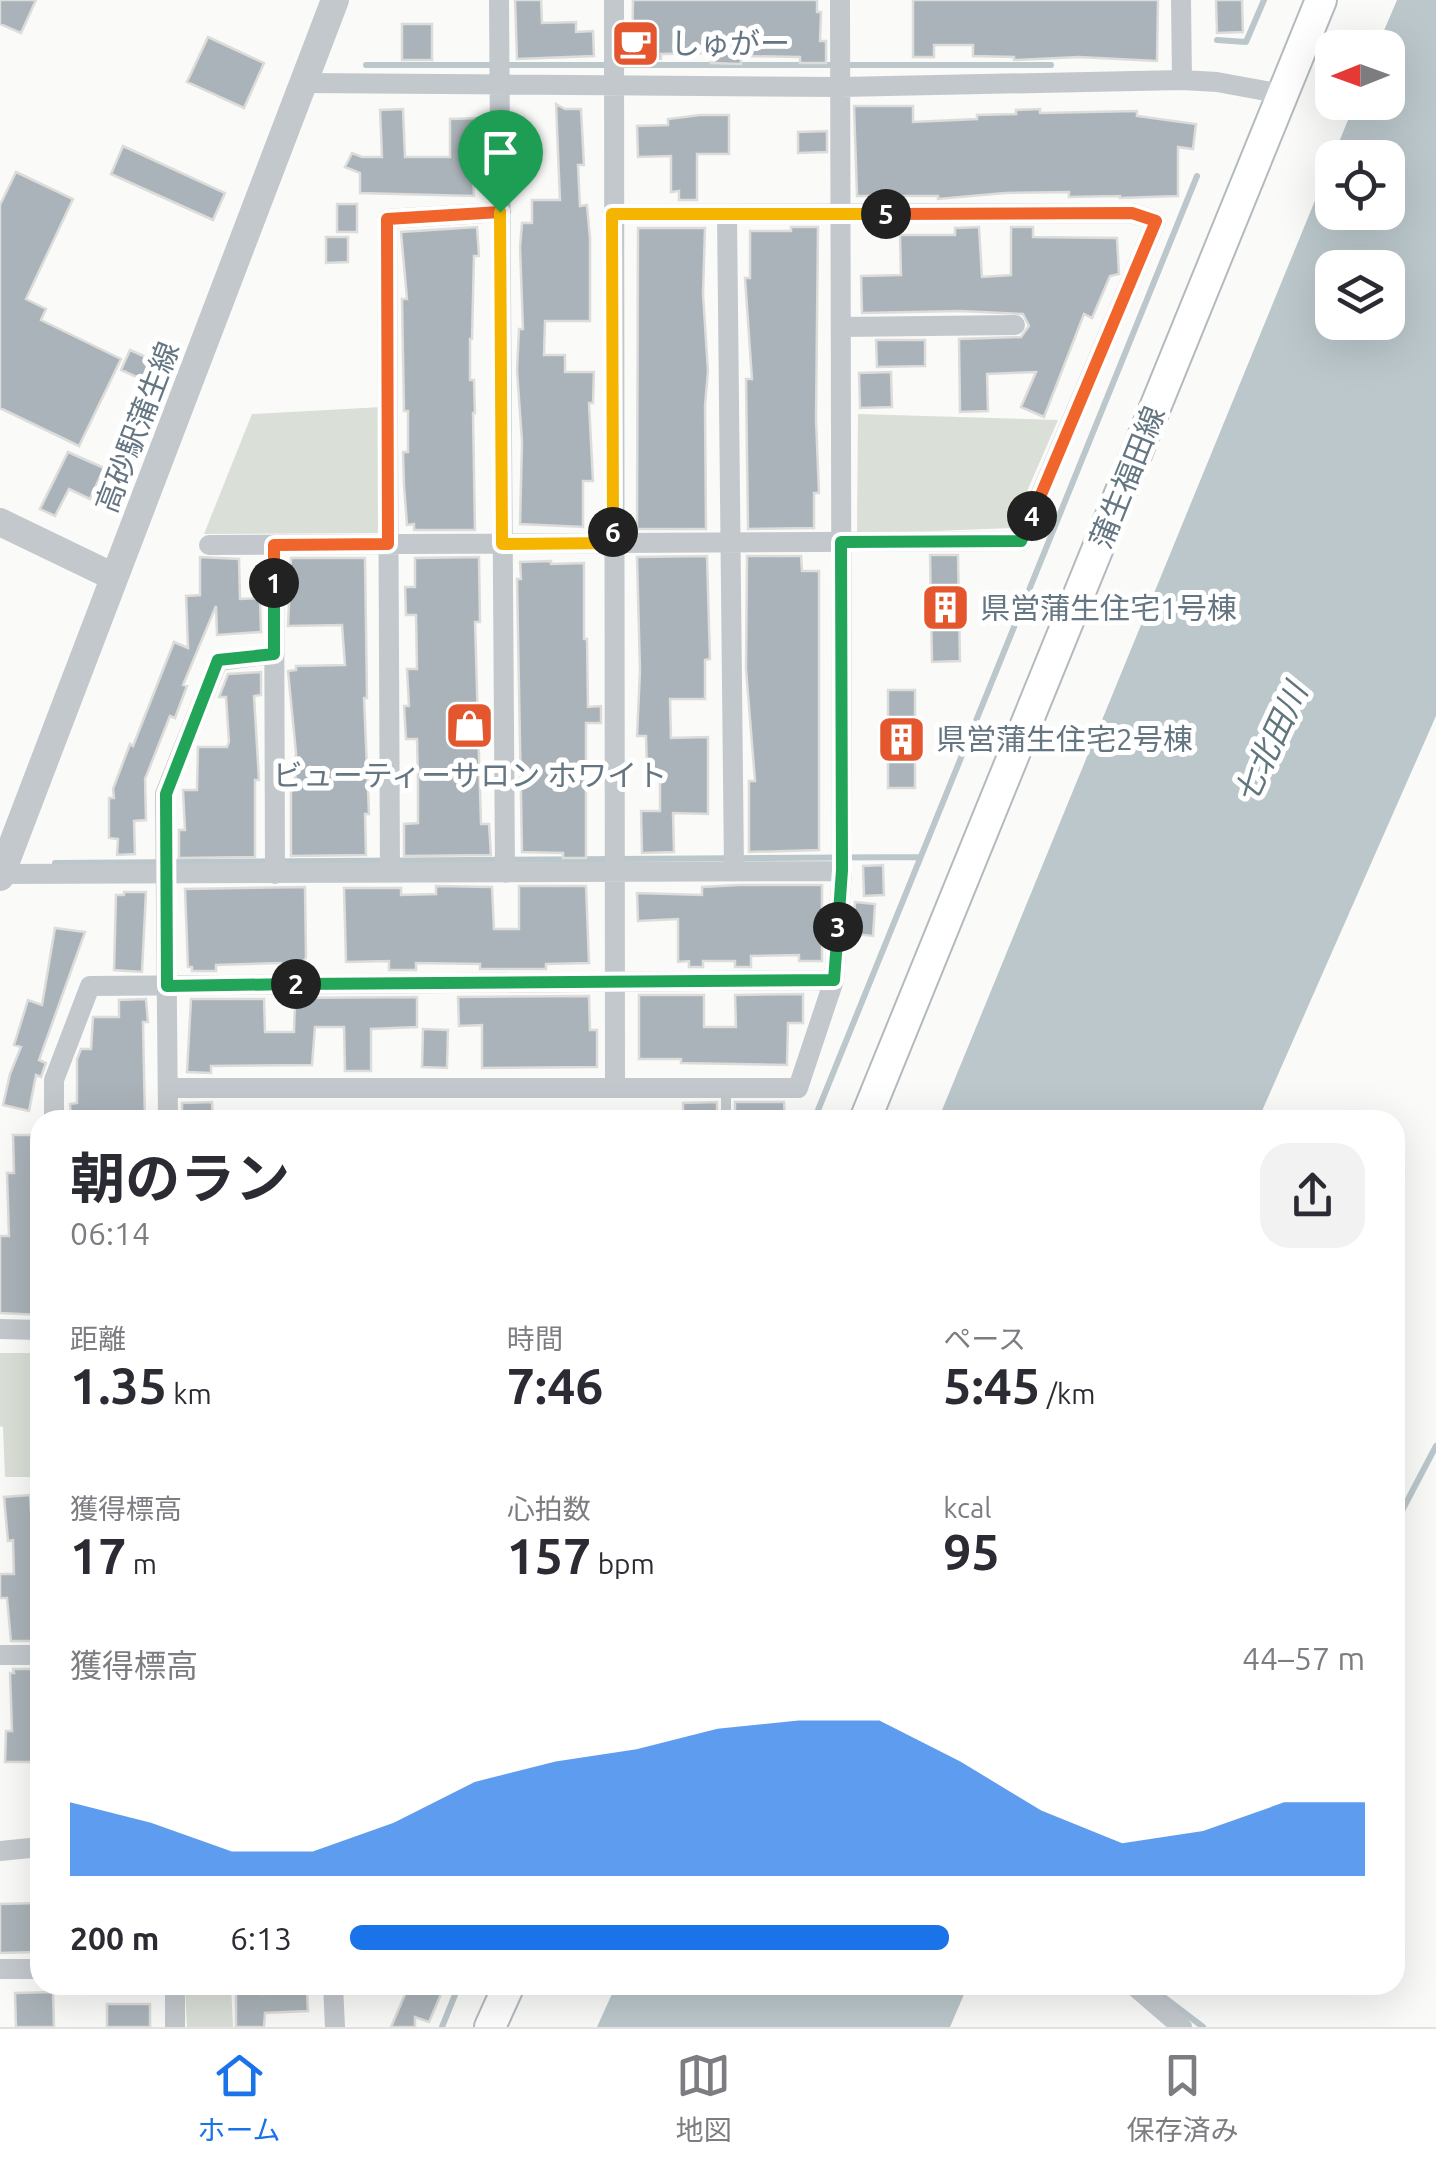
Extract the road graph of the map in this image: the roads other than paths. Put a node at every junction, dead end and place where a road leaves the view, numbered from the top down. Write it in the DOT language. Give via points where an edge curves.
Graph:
graph roads {
  1 [pos="335,0"];
  2 [pos="499,0"];
  3 [pos="614,0"];
  4 [pos="840,0"];
  5 [pos="1181,0"];
  6 [pos="1321,0"];
  7 [pos="500,72"];
  8 [pos="612,72"];
  9 [pos="840,72"];
  10 [pos="1182,80"];
  11 [pos="304,84"];
  12 [pos="1282,94"];
  13 [pos="500,212"];
  14 [pos="612,214"];
  15 [pos="727,214"];
  16 [pos="840,214"];
  17 [pos="1015,326"];
  18 [pos="841,327"];
  19 [pos="0,522"];
  20 [pos="731,542"];
  21 [pos="841,542"];
  22 [pos="613,543"];
  23 [pos="388,544"];
  24 [pos="502,544"];
  25 [pos="274,545"];
  26 [pos="209,546"];
  27 [pos="114,577"];
  28 [pos="274,654"];
  29 [pos="842,862"];
  30 [pos="614,863"];
  31 [pos="735,863"];
  32 [pos="390,864"];
  33 [pos="504,864"];
  34 [pos="166,866"];
  35 [pos="275,866"];
  36 [pos="1,876"];
  37 [pos="834,980"];
  38 [pos="614,982"];
  39 [pos="167,986"];
  40 [pos="168,1088"];
  41 [pos="615,1088"];
  42 [pos="726,1088"];
  43 [pos="54,1110"];
  44 [pos="168,1110"];
  45 [pos="726,1110"];
  46 [pos="868,1110"];
  47 [pos="0,1329"];
  48 [pos="30,1330"];
  49 [pos="0,1655"];
  50 [pos="30,1655"];
  51 [pos="30,1848"];
  52 [pos="0,1852"];
  53 [pos="0,1969"];
  54 [pos="30,1970"];
  55 [pos="174,1995"];
  56 [pos="333,1995"];
  57 [pos="504,1995"];
  58 [pos="1141,1995"];
  59 [pos="175,2027"];
  60 [pos="334,2027"];
  61 [pos="490,2027"];
  62 [pos="1182,2027"];
  1 -- 11 [label="street, 高砂駅蒲生線"];
  2 -- 7 [label="street"];
  3 -- 8 [label="street"];
  4 -- 9 [label="street"];
  5 -- 10 [label="street"];
  6 -- 12 [label="main road, 蒲生福田線"];
  7 -- 8 [label="street"];
  7 -- 11 [label="street"];
  7 -- 13 [label="street"];
  8 -- 9 [label="street"];
  8 -- 14 [label="street"];
  9 -- 10 [label="street"];
  9 -- 16 [label="street"];
  10 -- 12 [label="street"];
  11 -- 27 [label="street, 高砂駅蒲生線"];
  12 -- 46 [label="main road, 蒲生福田線"];
  13 -- 23 [label="street" via="387,219"];
  13 -- 24 [label="street"];
  14 -- 15 [label="street"];
  14 -- 22 [label="street"];
  15 -- 16 [label="street"];
  15 -- 20 [label="street"];
  16 -- 18 [label="street"];
  16 -- 21 [label="street" via="1132,213 1156,221 1021,541"];
  17 -- 18 [label="street"];
  18 -- 21 [label="street"];
  19 -- 27 [label="street"];
  20 -- 21 [label="street"];
  20 -- 22 [label="street"];
  20 -- 31 [label="street"];
  21 -- 29 [label="street"];
  22 -- 24 [label="street"];
  22 -- 30 [label="street"];
  23 -- 24 [label="street"];
  23 -- 25 [label="street"];
  23 -- 32 [label="street"];
  24 -- 33 [label="street"];
  25 -- 26 [label="street"];
  25 -- 28 [label="street"];
  27 -- 36 [label="street, 高砂駅蒲生線"];
  28 -- 34 [label="street" via="218,660 166,794"];
  28 -- 35 [label="street"];
  29 -- 31 [label="street"];
  29 -- 37 [label="street"];
  30 -- 31 [label="street"];
  30 -- 33 [label="street"];
  30 -- 38 [label="street"];
  32 -- 33 [label="street"];
  32 -- 35 [label="street"];
  34 -- 35 [label="street"];
  34 -- 36 [label="street"];
  34 -- 39 [label="street"];
  37 -- 38 [label="street"];
  37 -- 42 [label="street" via="798,1088"];
  38 -- 39 [label="street"];
  38 -- 41 [label="street"];
  39 -- 40 [label="street"];
  39 -- 43 [label="street" via="90,986 54,1080"];
  40 -- 41 [label="street"];
  40 -- 44 [label="street"];
  41 -- 42 [label="street"];
  42 -- 45 [label="lane"];
  47 -- 48 [label="street"];
  49 -- 50 [label="street"];
  51 -- 52 [label="street"];
  53 -- 54 [label="street"];
  55 -- 59 [label="street"];
  56 -- 60 [label="street"];
  57 -- 61 [label="main road"];
  58 -- 62 [label="street"];
}
